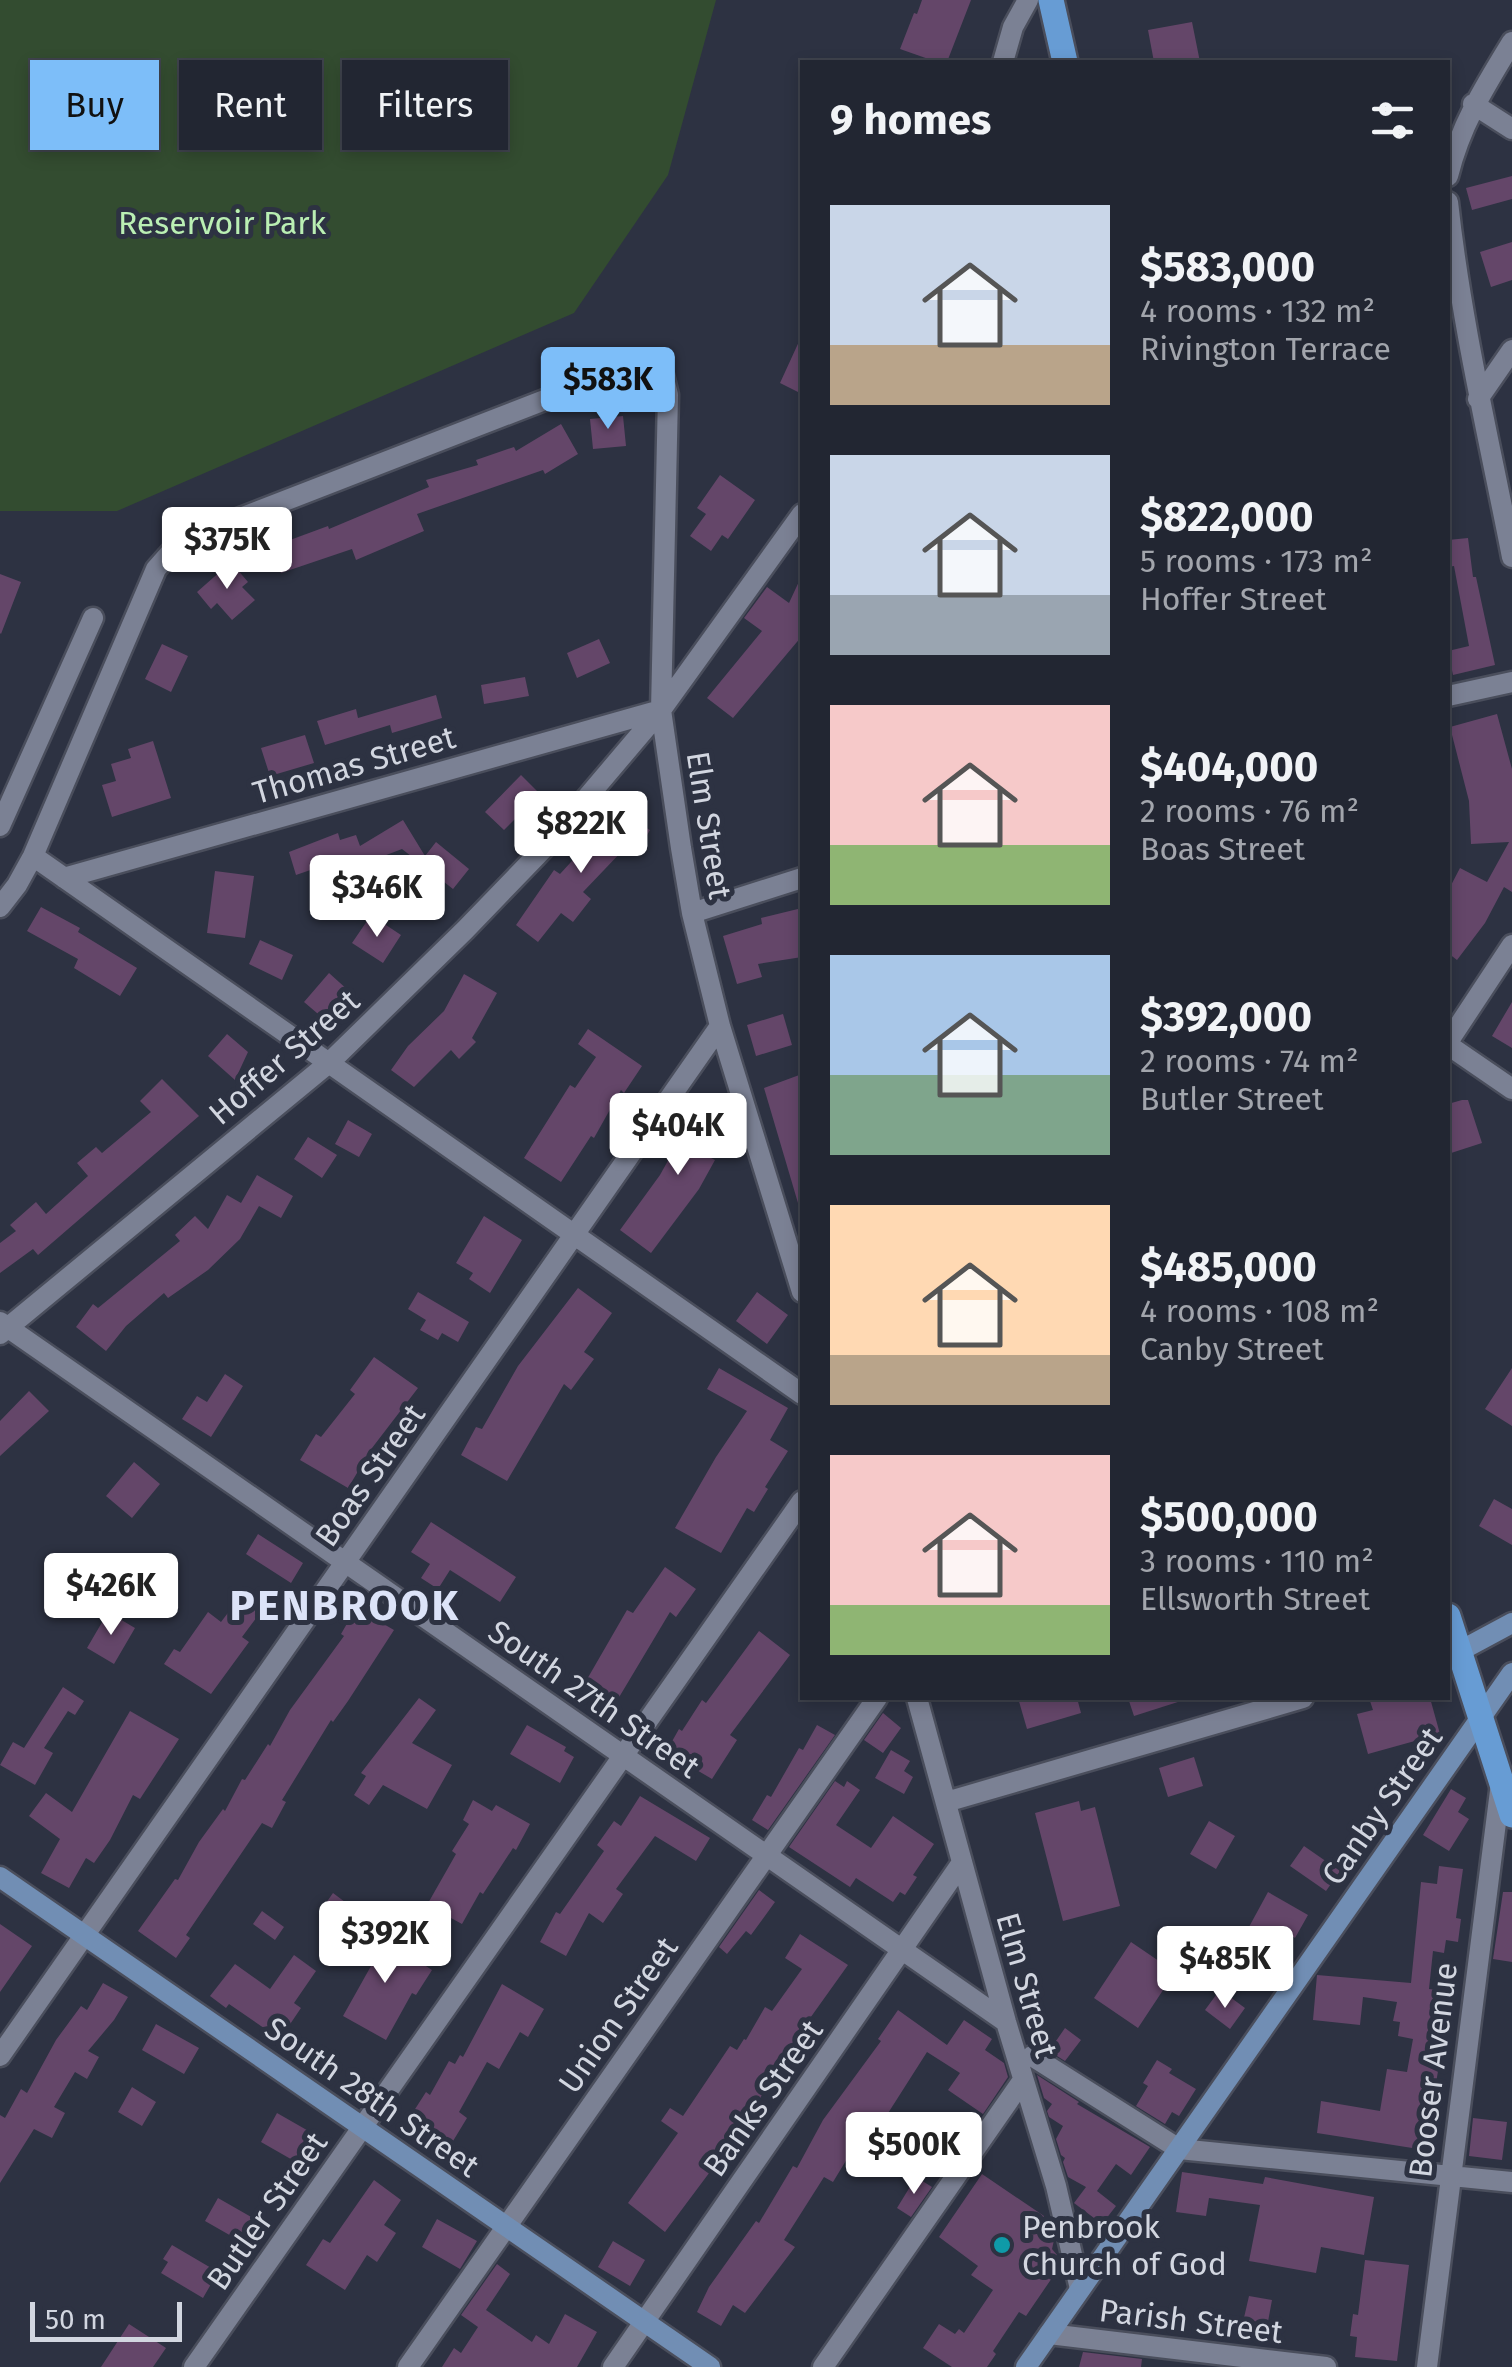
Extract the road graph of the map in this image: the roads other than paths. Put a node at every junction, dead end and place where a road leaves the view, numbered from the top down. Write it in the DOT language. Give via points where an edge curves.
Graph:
graph roads {
  1 [pos="1028,0"];
  2 [pos="1051,0"];
  3 [pos="1512,42"];
  4 [pos="1003,60"];
  5 [pos="1066,60"];
  6 [pos="1474,104"];
  7 [pos="1512,129"];
  8 [pos="1450,168"];
  9 [pos="1450,221"];
  10 [pos="1512,350"];
  11 [pos="1478,399"];
  12 [pos="800,517"];
  13 [pos="1512,557"];
  14 [pos="93,618"];
  15 [pos="1512,682"];
  16 [pos="1450,696"];
  17 [pos="661,710"];
  18 [pos="0,826"];
  19 [pos="32,856"];
  20 [pos="64,878"];
  21 [pos="800,879"];
  22 [pos="0,907"];
  23 [pos="692,913"];
  24 [pos="1512,944"];
  25 [pos="720,1026"];
  26 [pos="1450,1040"];
  27 [pos="1450,1044"];
  28 [pos="330,1062"];
  29 [pos="1512,1090"];
  30 [pos="800,1211"];
  31 [pos="780,1217"];
  32 [pos="575,1235"];
  33 [pos="800,1285"];
  34 [pos="2,1328"];
  35 [pos="800,1393"];
  36 [pos="800,1504"];
  37 [pos="346,1562"];
  38 [pos="1512,1623"];
  39 [pos="1453,1653"];
  40 [pos="1512,1674"];
  41 [pos="876,1700"];
  42 [pos="918,1700"];
  43 [pos="1296,1700"];
  44 [pos="1480,1718"];
  45 [pos="624,1756"];
  46 [pos="1501,1781"];
  47 [pos="946,1802"];
  48 [pos="1512,1814"];
  49 [pos="766,1856"];
  50 [pos="961,1864"];
  51 [pos="0,1877"];
  52 [pos="84,1935"];
  53 [pos="901,1952"];
  54 [pos="1006,2022"];
  55 [pos="0,2056"];
  56 [pos="1032,2056"];
  57 [pos="1023,2080"];
  58 [pos="362,2127"];
  59 [pos="1179,2149"];
  60 [pos="1450,2174"];
  61 [pos="1512,2182"];
  62 [pos="506,2226"];
  63 [pos="1080,2289"];
  64 [pos="644,2322"];
  65 [pos="1042,2350"];
  66 [pos="194,2367"];
  67 [pos="408,2367"];
  68 [pos="613,2367"];
  69 [pos="710,2367"];
  70 [pos="823,2367"];
  71 [pos="1026,2367"];
  72 [pos="1326,2367"];
  73 [pos="1427,2367"];
  1 -- 4 [label="street"];
  2 -- 5 [label="main road"];
  3 -- 6 [label="street"];
  6 -- 7 [label="street"];
  6 -- 8 [label="street"];
  9 -- 11 [label="street"];
  10 -- 11 [label="street"];
  11 -- 13 [label="street"];
  12 -- 17 [label="street, Hoffer Street"];
  14 -- 18 [label="street"];
  15 -- 16 [label="street"];
  17 -- 19 [label="street, Elm Street" via="668,394 663,375 646,361 194,536 171,552 156,569"];
  17 -- 20 [label="street, Thomas Street"];
  17 -- 23 [label="street, Elm Street"];
  17 -- 28 [label="street, Hoffer Street" via="544,847"];
  19 -- 20 [label="street"];
  19 -- 22 [label="street"];
  20 -- 28 [label="street"];
  21 -- 23 [label="street"];
  23 -- 25 [label="street, Elm Street"];
  24 -- 26 [label="street"];
  25 -- 31 [label="street, Elm Street"];
  25 -- 32 [label="street, Boas Street"];
  27 -- 29 [label="street"];
  28 -- 32 [label="street"];
  28 -- 34 [label="street, Hoffer Street"];
  30 -- 31 [label="street"];
  31 -- 33 [label="street, Elm Street"];
  32 -- 35 [label="street"];
  32 -- 37 [label="street, Boas Street"];
  34 -- 37 [label="street, South 27th Street"];
  36 -- 45 [label="street, Butler Street"];
  37 -- 45 [label="street, South 27th Street"];
  37 -- 52 [label="street, Boas Street"];
  38 -- 39 [label="main road"];
  39 -- 44 [label="main road"];
  40 -- 44 [label="main road, Canby Street"];
  41 -- 49 [label="street, Union Street"];
  42 -- 47 [label="street, Elm Street"];
  43 -- 47 [label="street"];
  44 -- 46 [label="main road"];
  44 -- 59 [label="main road, Canby Street"];
  45 -- 49 [label="street, South 27th Street"];
  45 -- 58 [label="street, Butler Street"];
  46 -- 48 [label="main road"];
  46 -- 60 [label="street, Booser Avenue"];
  47 -- 50 [label="street, Elm Street"];
  49 -- 53 [label="street, South 27th Street"];
  49 -- 62 [label="street, Union Street"];
  50 -- 53 [label="street, Banks Street"];
  50 -- 54 [label="street, Elm Street"];
  51 -- 52 [label="main road, South 28th Street"];
  52 -- 55 [label="street, Boas Street"];
  52 -- 58 [label="main road, South 28th Street"];
  53 -- 54 [label="street, South 27th Street"];
  53 -- 64 [label="street, Banks Street"];
  54 -- 57 [label="street, Elm Street"];
  56 -- 59 [label="street"];
  57 -- 63 [label="street, Elm Street"];
  57 -- 70 [label="street"];
  58 -- 62 [label="main road, South 28th Street"];
  58 -- 66 [label="street, Butler Street"];
  59 -- 60 [label="street"];
  59 -- 63 [label="main road, Canby Street"];
  60 -- 61 [label="street"];
  60 -- 73 [label="street, Booser Avenue"];
  62 -- 64 [label="main road, South 28th Street"];
  62 -- 67 [label="street, Union Street"];
  63 -- 65 [label="main road, Canby Street"];
  64 -- 68 [label="street, Banks Street"];
  64 -- 69 [label="main road, South 28th Street"];
  65 -- 71 [label="main road, Canby Street"];
  65 -- 72 [label="street, Parish Street"];
}
